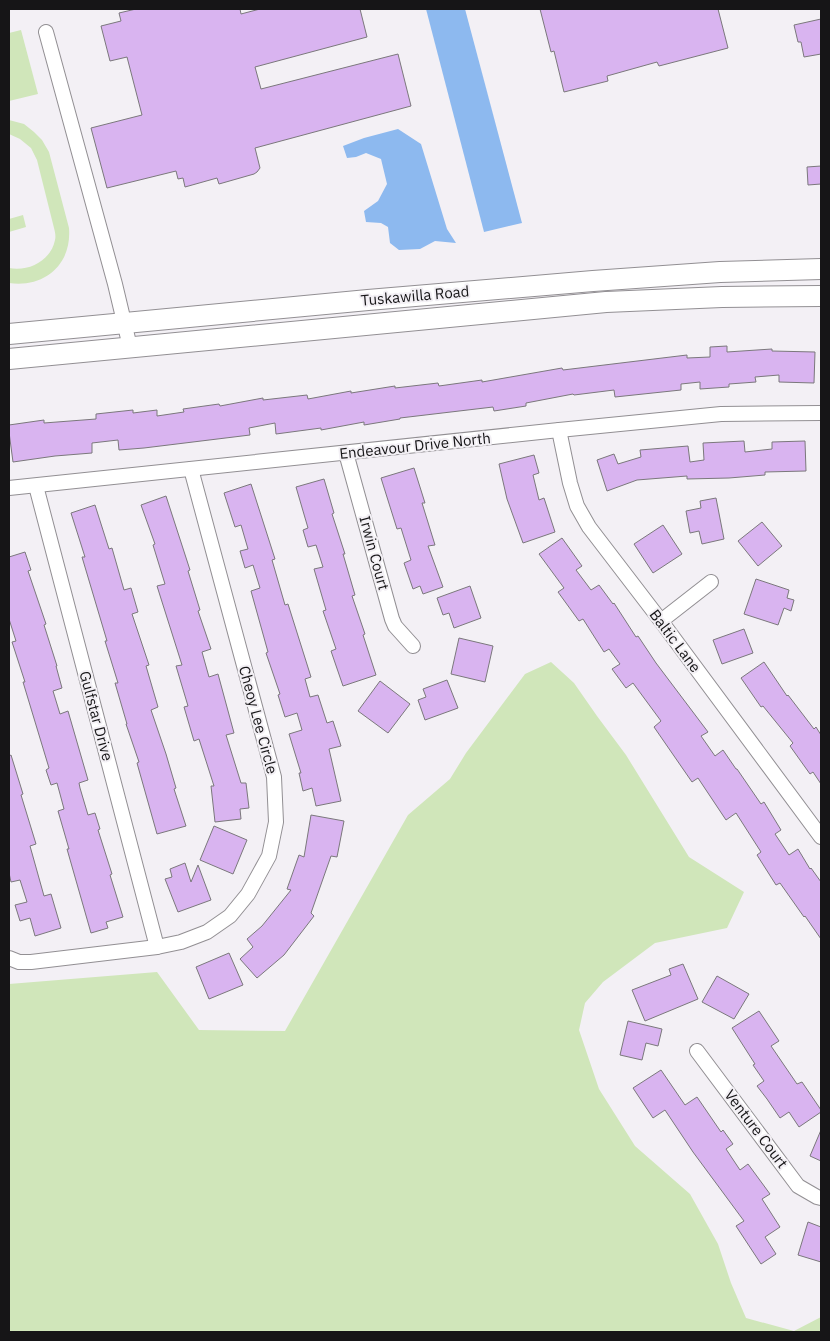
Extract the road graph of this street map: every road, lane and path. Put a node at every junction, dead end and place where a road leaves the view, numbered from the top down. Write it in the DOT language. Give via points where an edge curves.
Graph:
graph roads {
  1 [pos="46,32"];
  2 [pos="821,269"];
  3 [pos="720,272"];
  4 [pos="602,280"];
  5 [pos="821,296"];
  6 [pos="722,297"];
  7 [pos="606,302"];
  8 [pos="124,323"];
  9 [pos="9,334"];
  10 [pos="130,347"];
  11 [pos="9,359"];
  12 [pos="821,413"];
  13 [pos="559,430"];
  14 [pos="346,453"];
  15 [pos="191,469"];
  16 [pos="36,486"];
  17 [pos="9,488"];
  18 [pos="711,582"];
  19 [pos="661,621"];
  20 [pos="413,646"];
  21 [pos="821,837"];
  22 [pos="157,947"];
  23 [pos="9,958"];
  24 [pos="697,1051"];
  25 [pos="821,1198"];
  1 -- 8 [label="street"];
  2 -- 3 [label="main road, Tuskawilla Road"];
  3 -- 4 [label="main road, Tuskawilla Road"];
  3 -- 6 [label="main road"];
  4 -- 7 [label="main road"];
  4 -- 8 [label="main road, Tuskawilla Road"];
  5 -- 6 [label="main road, Tuskawilla Road"];
  6 -- 7 [label="main road, Tuskawilla Road"];
  7 -- 10 [label="main road, Tuskawilla Road"];
  8 -- 9 [label="main road, Tuskawilla Road"];
  8 -- 10 [label="street"];
  10 -- 11 [label="main road, Tuskawilla Road"];
  12 -- 13 [label="street, Endeavour Drive North" via="721,414"];
  13 -- 14 [label="street, Endeavour Drive North"];
  13 -- 19 [label="street, Baltic Lane" via="578,506 589,526"];
  14 -- 15 [label="street, Endeavour Drive North"];
  14 -- 20 [label="street, Irwin Court" via="392,619"];
  15 -- 16 [label="street, Endeavour Drive North"];
  15 -- 22 [label="street, Cheoy Lee Circle" via="274,776 276,822 269,856 248,894 230,916 207,932"];
  16 -- 17 [label="street, Endeavour Drive North"];
  16 -- 22 [label="street, Gulfstar Drive"];
  18 -- 19 [label="street"];
  19 -- 21 [label="street, Baltic Lane"];
  22 -- 23 [label="street, Cheoy Lee Circle" via="30,962"];
  24 -- 25 [label="street, Venture Court" via="798,1186"];
}
